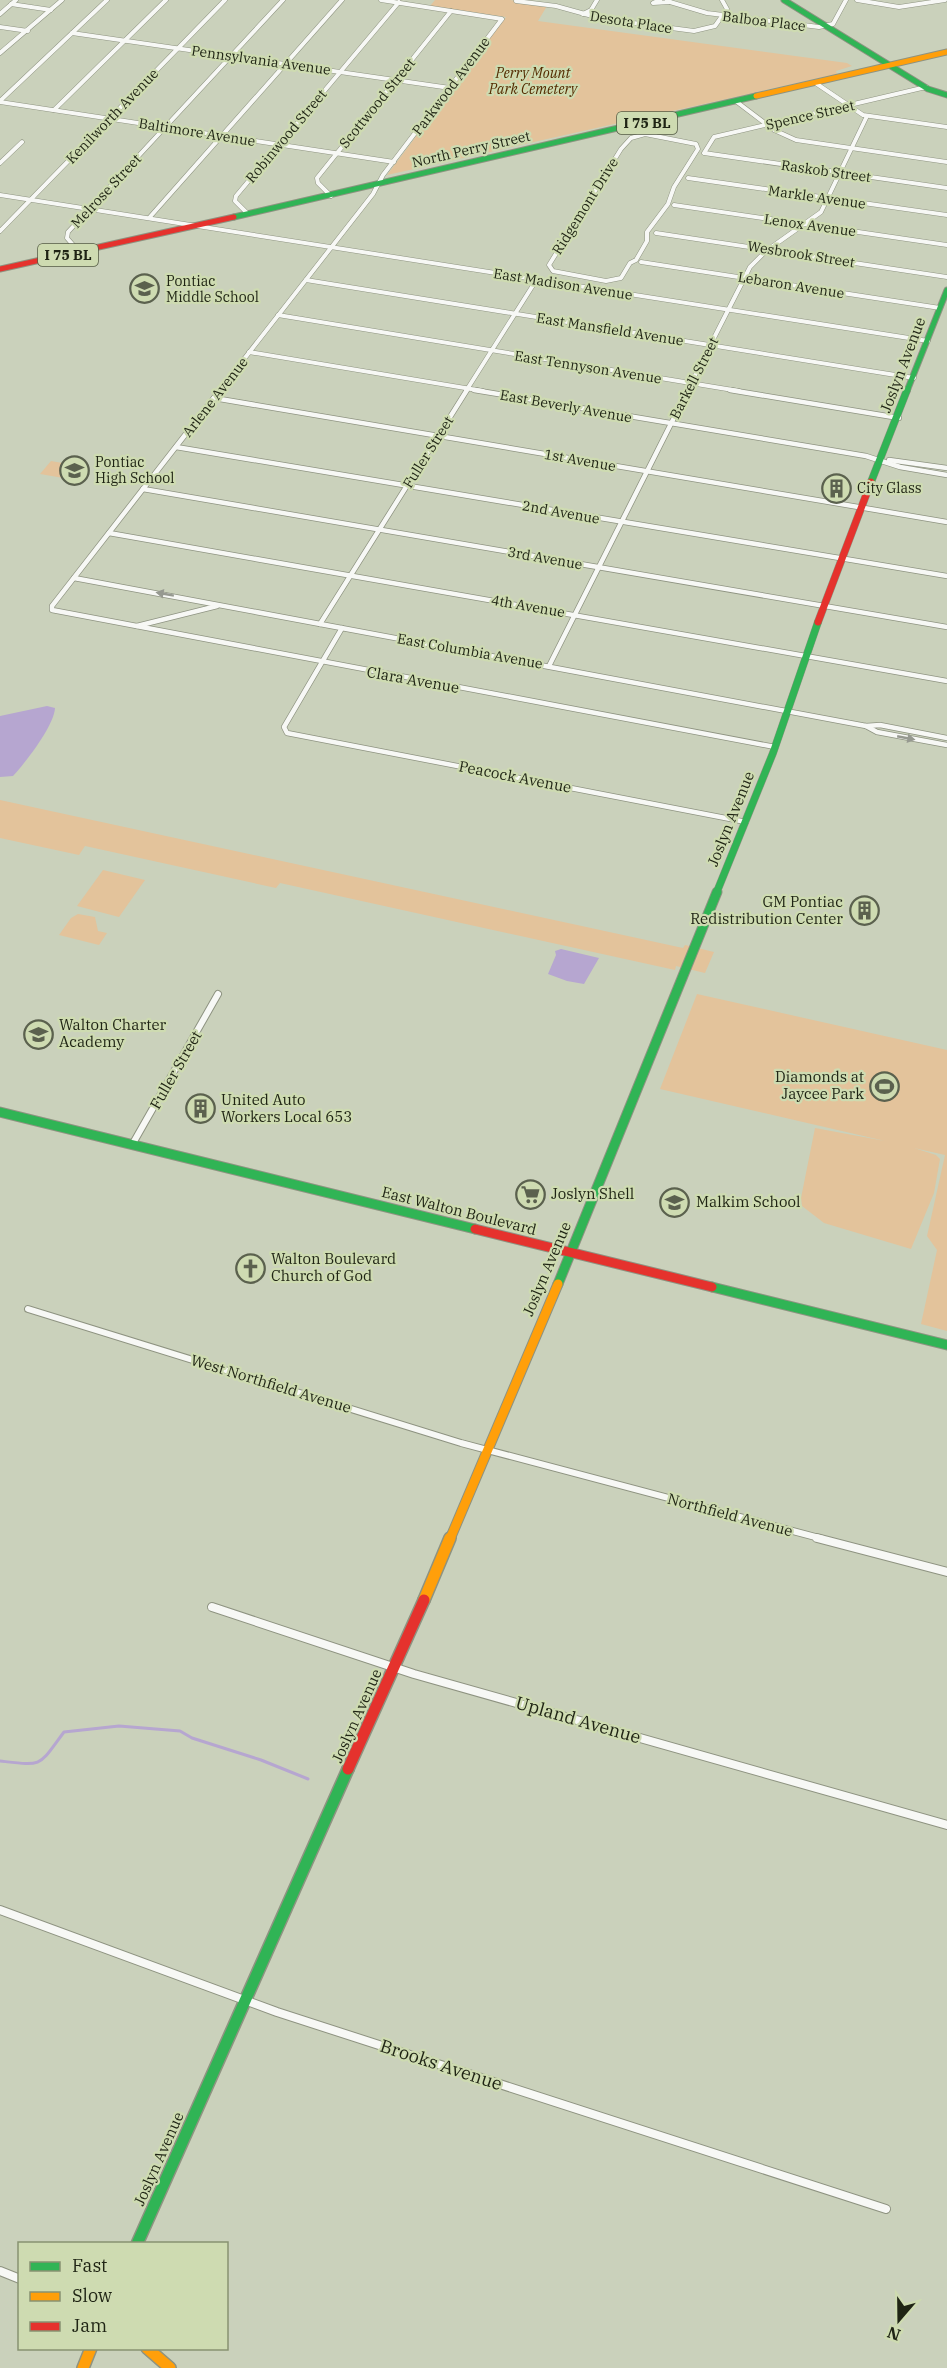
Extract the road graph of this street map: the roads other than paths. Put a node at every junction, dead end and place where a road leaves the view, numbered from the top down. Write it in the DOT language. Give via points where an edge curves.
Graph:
graph roads {
  1 [pos="16,0"];
  2 [pos="62,0"];
  3 [pos="107,0"];
  4 [pos="166,0"];
  5 [pos="225,0"];
  6 [pos="283,0"];
  7 [pos="342,0"];
  8 [pos="381,0"];
  9 [pos="597,0"];
  10 [pos="660,0"];
  11 [pos="722,0"];
  12 [pos="784,0"];
  13 [pos="846,0"];
  14 [pos="857,0"];
  15 [pos="945,0"];
  16 [pos="516,1"];
  17 [pos="668,1"];
  18 [pos="934,1"];
  19 [pos="410,2"];
  20 [pos="544,2"];
  21 [pos="399,3"];
  22 [pos="11,4"];
  23 [pos="51,10"];
  24 [pos="451,11"];
  25 [pos="0,14"];
  26 [pos="583,14"];
  27 [pos="724,15"];
  28 [pos="0,27"];
  29 [pos="824,27"];
  30 [pos="28,31"];
  31 [pos="72,33"];
  32 [pos="124,41"];
  33 [pos="178,48"];
  34 [pos="947,52"];
  35 [pos="0,53"];
  36 [pos="231,56"];
  37 [pos="285,64"];
  38 [pos="892,65"];
  39 [pos="340,72"];
  40 [pos="396,80"];
  41 [pos="818,84"];
  42 [pos="926,87"];
  43 [pos="450,88"];
  44 [pos="947,94"];
  45 [pos="0,101"];
  46 [pos="737,102"];
  47 [pos="849,105"];
  48 [pos="54,110"];
  49 [pos="867,116"];
  50 [pos="110,118"];
  51 [pos="767,125"];
  52 [pos="165,127"];
  53 [pos="947,127"];
  54 [pos="642,128"];
  55 [pos="222,135"];
  56 [pos="655,135"];
  57 [pos="22,142"];
  58 [pos="279,144"];
  59 [pos="852,149"];
  60 [pos="337,153"];
  61 [pos="704,153"];
  62 [pos="394,162"];
  63 [pos="947,162"];
  64 [pos="0,163"];
  65 [pos="841,173"];
  66 [pos="688,178"];
  67 [pos="380,184"];
  68 [pos="947,188"];
  69 [pos="0,195"];
  70 [pos="331,196"];
  71 [pos="829,198"];
  72 [pos="31,200"];
  73 [pos="674,205"];
  74 [pos="90,209"];
  75 [pos="248,214"];
  76 [pos="947,215"];
  77 [pos="149,218"];
  78 [pos="807,225"];
  79 [pos="198,226"];
  80 [pos="0,231"];
  81 [pos="656,232"];
  82 [pos="947,245"];
  83 [pos="332,247"];
  84 [pos="767,249"];
  85 [pos="80,253"];
  86 [pos="641,262"];
  87 [pos="0,268"];
  88 [pos="947,277"];
  89 [pos="576,278"];
  90 [pos="745,278"];
  91 [pos="537,279"];
  92 [pos="306,280"];
  93 [pos="572,285"];
  94 [pos="947,291"];
  95 [pos="940,308"];
  96 [pos="729,310"];
  97 [pos="515,314"];
  98 [pos="278,315"];
  99 [pos="928,341"];
  100 [pos="710,346"];
  101 [pos="492,351"];
  102 [pos="249,352"];
  103 [pos="914,378"];
  104 [pos="691,384"];
  105 [pos="467,389"];
  106 [pos="214,398"];
  107 [pos="899,418"];
  108 [pos="671,424"];
  109 [pos="438,436"];
  110 [pos="176,447"];
  111 [pos="882,460"];
  112 [pos="947,468"];
  113 [pos="647,472"];
  114 [pos="947,475"];
  115 [pos="407,486"];
  116 [pos="143,489"];
  117 [pos="861,508"];
  118 [pos="621,522"];
  119 [pos="947,522"];
  120 [pos="379,530"];
  121 [pos="109,533"];
  122 [pos="841,559"];
  123 [pos="598,567"];
  124 [pos="351,575"];
  125 [pos="947,576"];
  126 [pos="74,578"];
  127 [pos="194,600"];
  128 [pos="222,606"];
  129 [pos="824,606"];
  130 [pos="52,610"];
  131 [pos="193,612"];
  132 [pos="574,614"];
  133 [pos="165,621"];
  134 [pos="320,624"];
  135 [pos="134,627"];
  136 [pos="947,627"];
  137 [pos="342,628"];
  138 [pos="163,633"];
  139 [pos="805,656"];
  140 [pos="321,663"];
  141 [pos="549,666"];
  142 [pos="947,681"];
  143 [pos="787,710"];
  144 [pos="946,742"];
  145 [pos="775,747"];
  146 [pos="746,822"];
  147 [pos="218,994"];
  148 [pos="0,1112"];
  149 [pos="132,1145"];
  150 [pos="571,1254"];
  151 [pos="28,1309"];
  152 [pos="947,1346"];
  153 [pos="488,1451"];
  154 [pos="513,1458"];
  155 [pos="947,1572"];
  156 [pos="212,1607"];
  157 [pos="394,1668"];
  158 [pos="947,1825"];
  159 [pos="0,1910"];
  160 [pos="246,2001"];
  161 [pos="886,2209"];
  162 [pos="139,2242"];
  163 [pos="0,2271"];
  164 [pos="18,2278"];
  165 [pos="91,2350"];
  166 [pos="148,2350"];
  167 [pos="83,2368"];
  168 [pos="170,2368"];
  1 -- 22 [label="street"];
  2 -- 23 [label="street"];
  3 -- 31 [label="street"];
  4 -- 32 [label="street"];
  5 -- 33 [label="street, Kenilworth Avenue"];
  6 -- 36 [label="street, Melrose Street"];
  7 -- 37 [label="street"];
  8 -- 21 [label="street"];
  9 -- 26 [label="street"];
  10 -- 17 [label="street, Balboa Place" via="653,3"];
  11 -- 27 [label="street" via="727,8"];
  12 -- 29 [label="main road"];
  13 -- 29 [label="street" via="833,24"];
  14 -- 18 [label="street" via="897,7"];
  15 -- 18 [label="street"];
  16 -- 20 [label="street, Desota Place"];
  17 -- 27 [label="street, Balboa Place" via="694,11"];
  19 -- 21 [label="street"];
  19 -- 24 [label="street"];
  20 -- 26 [label="street, Desota Place"];
  21 -- 39 [label="street, Robinwood Street"];
  22 -- 23 [label="street"];
  22 -- 25 [label="street"];
  23 -- 30 [label="street"];
  24 -- 40 [label="street, Scottwood Street"];
  24 -- 43 [label="street, Parkwood Avenue" via="502,18"];
  26 -- 27 [label="street, Desota Place" via="692,31 714,27"];
  27 -- 29 [label="street, Balboa Place"];
  28 -- 30 [label="street"];
  29 -- 38 [label="main road"];
  30 -- 35 [label="street"];
  31 -- 32 [label="street, Pennsylvania Avenue"];
  31 -- 45 [label="street"];
  32 -- 33 [label="street, Pennsylvania Avenue"];
  32 -- 48 [label="street"];
  33 -- 36 [label="street, Pennsylvania Avenue"];
  33 -- 50 [label="street, Kenilworth Avenue"];
  34 -- 38 [label="main road, North Perry Street / I 75 BL"];
  36 -- 37 [label="street, Pennsylvania Avenue"];
  36 -- 52 [label="street, Melrose Street"];
  37 -- 39 [label="street, Pennsylvania Avenue"];
  37 -- 55 [label="street"];
  38 -- 41 [label="main road, North Perry Street / I 75 BL"];
  38 -- 42 [label="main road"];
  39 -- 40 [label="street, Pennsylvania Avenue"];
  39 -- 58 [label="street, Robinwood Street"];
  40 -- 43 [label="street, Pennsylvania Avenue"];
  40 -- 60 [label="street, Scottwood Street"];
  41 -- 46 [label="main road, North Perry Street / I 75 BL"];
  41 -- 47 [label="street"];
  42 -- 44 [label="main road"];
  42 -- 47 [label="street, Spence Street"];
  43 -- 62 [label="street, Parkwood Avenue"];
  45 -- 48 [label="street, Baltimore Avenue"];
  46 -- 51 [label="street"];
  46 -- 54 [label="main road, North Perry Street / I 75 BL"];
  47 -- 49 [label="street"];
  47 -- 51 [label="street, Spence Street"];
  48 -- 50 [label="street, Baltimore Avenue"];
  49 -- 53 [label="street"];
  49 -- 59 [label="street, Barkell Street"];
  50 -- 52 [label="street, Baltimore Avenue"];
  50 -- 72 [label="street, Kenilworth Avenue"];
  51 -- 59 [label="street" via="796,140"];
  51 -- 61 [label="street, Spence Street" via="713,138"];
  52 -- 55 [label="street, Baltimore Avenue"];
  52 -- 74 [label="street, Melrose Street"];
  54 -- 56 [label="street, Ridgemont Drive"];
  54 -- 56 [label="street"];
  54 -- 67 [label="main road, North Perry Street / I 75 BL"];
  54 -- 89 [label="street, Ridgemont Drive" via="623,145 549,265 558,274"];
  55 -- 58 [label="street, Baltimore Avenue"];
  55 -- 77 [label="street"];
  56 -- 89 [label="street, Ridgemont Drive" via="690,141 697,145 697,151 668,204 647,232 647,241 636,260 622,277 611,282"];
  57 -- 64 [label="street"];
  58 -- 60 [label="street, Baltimore Avenue"];
  58 -- 75 [label="street, Robinwood Street" via="235,197"];
  59 -- 63 [label="street"];
  59 -- 65 [label="street, Barkell Street"];
  60 -- 62 [label="street, Baltimore Avenue"];
  60 -- 70 [label="street, Scottwood Street" via="317,180"];
  61 -- 65 [label="street, Raskob Street"];
  62 -- 67 [label="street, Parkwood Avenue"];
  65 -- 68 [label="street, Raskob Street"];
  65 -- 71 [label="street, Barkell Street"];
  66 -- 71 [label="street, Markle Avenue"];
  67 -- 70 [label="main road, North Perry Street / I 75 BL"];
  67 -- 83 [label="street, Arlene Avenue"];
  69 -- 72 [label="street, East Madison Avenue"];
  70 -- 75 [label="main road, North Perry Street / I 75 BL"];
  71 -- 76 [label="street, Markle Avenue"];
  71 -- 78 [label="street, Barkell Street"];
  72 -- 74 [label="street, East Madison Avenue"];
  72 -- 80 [label="street, Kenilworth Avenue"];
  73 -- 78 [label="street, Lenox Avenue"];
  74 -- 77 [label="street, East Madison Avenue"];
  74 -- 85 [label="street, Melrose Street" via="67,234"];
  75 -- 79 [label="main road, North Perry Street / I 75 BL"];
  77 -- 79 [label="street, East Madison Avenue"];
  78 -- 82 [label="street, Lenox Avenue"];
  78 -- 84 [label="street, Barkell Street"];
  79 -- 83 [label="street, East Madison Avenue"];
  79 -- 85 [label="main road, North Perry Street / I 75 BL"];
  81 -- 84 [label="street, Wesbrook Street"];
  83 -- 91 [label="street, East Madison Avenue"];
  83 -- 92 [label="street, Arlene Avenue"];
  84 -- 88 [label="street, Wesbrook Street"];
  84 -- 90 [label="street, Barkell Street"];
  85 -- 87 [label="main road, North Perry Street / I 75 BL"];
  86 -- 90 [label="street, Lebaron Avenue"];
  89 -- 93 [label="street"];
  90 -- 95 [label="street, Lebaron Avenue"];
  90 -- 96 [label="street, Barkell Street"];
  91 -- 93 [label="street, East Madison Avenue"];
  91 -- 97 [label="street, Fuller Street"];
  92 -- 97 [label="street, East Mansfield Avenue"];
  92 -- 98 [label="street, Arlene Avenue"];
  93 -- 96 [label="street, East Madison Avenue"];
  94 -- 95 [label="main road, Joslyn Avenue"];
  95 -- 99 [label="main road, Joslyn Avenue"];
  96 -- 99 [label="street, East Madison Avenue"];
  96 -- 100 [label="street, Barkell Street"];
  97 -- 100 [label="street, East Mansfield Avenue"];
  97 -- 101 [label="street, Fuller Street"];
  98 -- 101 [label="street, East Tennyson Avenue"];
  98 -- 102 [label="street, Arlene Avenue"];
  99 -- 103 [label="main road, Joslyn Avenue"];
  100 -- 103 [label="street, East Mansfield Avenue"];
  100 -- 104 [label="street, Barkell Street"];
  101 -- 104 [label="street, East Tennyson Avenue"];
  101 -- 105 [label="street, Fuller Street"];
  102 -- 105 [label="street, East Beverly Avenue"];
  102 -- 106 [label="street, Arlene Avenue"];
  103 -- 107 [label="main road, Joslyn Avenue"];
  104 -- 107 [label="street, East Tennyson Avenue"];
  104 -- 108 [label="street, Barkell Street"];
  105 -- 108 [label="street, East Beverly Avenue"];
  105 -- 109 [label="street, Fuller Street"];
  106 -- 109 [label="street, 1st Avenue"];
  106 -- 110 [label="street, Arlene Avenue"];
  107 -- 111 [label="main road, Joslyn Avenue"];
  108 -- 111 [label="street, East Beverly Avenue"];
  108 -- 113 [label="street, Barkell Street"];
  109 -- 113 [label="street, 1st Avenue"];
  109 -- 115 [label="street, Fuller Street"];
  110 -- 115 [label="street, 2nd Avenue"];
  110 -- 116 [label="street, Arlene Avenue"];
  111 -- 112 [label="street"];
  111 -- 114 [label="street"];
  111 -- 117 [label="main road, Joslyn Avenue"];
  113 -- 117 [label="street, 1st Avenue"];
  113 -- 118 [label="street, Barkell Street"];
  115 -- 118 [label="street, 2nd Avenue"];
  115 -- 120 [label="street, Fuller Street"];
  116 -- 120 [label="street, 3rd Avenue"];
  116 -- 121 [label="street, Arlene Avenue"];
  117 -- 119 [label="street, 1st Avenue"];
  117 -- 122 [label="main road, Joslyn Avenue"];
  118 -- 122 [label="street, 2nd Avenue"];
  118 -- 123 [label="street, Barkell Street"];
  120 -- 123 [label="street, 3rd Avenue"];
  120 -- 124 [label="street, Fuller Street"];
  121 -- 124 [label="street, 4th Avenue"];
  121 -- 126 [label="street, Arlene Avenue"];
  122 -- 125 [label="street, 2nd Avenue"];
  122 -- 129 [label="main road, Joslyn Avenue"];
  123 -- 129 [label="street, 3rd Avenue"];
  123 -- 132 [label="street, Barkell Street"];
  124 -- 132 [label="street, 4th Avenue"];
  124 -- 134 [label="street, Fuller Street"];
  127 -- 126 [label="street, East Columbia Avenue, one-way"];
  126 -- 130 [label="street, Arlene Avenue"];
  127 -- 128 [label="street, East Columbia Avenue"];
  127 -- 131 [label="street" via="197,605"];
  128 -- 131 [label="street"];
  128 -- 134 [label="street, East Columbia Avenue"];
  129 -- 136 [label="street, 3rd Avenue"];
  129 -- 139 [label="main road, Joslyn Avenue"];
  130 -- 135 [label="street, Clara Avenue"];
  131 -- 133 [label="street"];
  132 -- 139 [label="street, 4th Avenue"];
  132 -- 141 [label="street, Barkell Street"];
  133 -- 135 [label="street"];
  133 -- 138 [label="street" via="159,627"];
  134 -- 137 [label="street, East Columbia Avenue"];
  135 -- 138 [label="street, Clara Avenue"];
  137 -- 140 [label="street"];
  137 -- 141 [label="street, East Columbia Avenue"];
  138 -- 140 [label="street, Clara Avenue"];
  139 -- 142 [label="street, 4th Avenue"];
  139 -- 143 [label="main road, Joslyn Avenue"];
  140 -- 145 [label="street, Clara Avenue"];
  140 -- 146 [label="street, Peacock Avenue" via="284,732"];
  141 -- 143 [label="street, East Columbia Avenue"];
  143 -- 144 [label="street, East Columbia Avenue" via="866,726 877,732"];
  143 -- 145 [label="main road, Joslyn Avenue"];
  145 -- 146 [label="main road, Joslyn Avenue"];
  146 -- 150 [label="main road, Joslyn Avenue"];
  147 -- 149 [label="street, Fuller Street"];
  148 -- 149 [label="main road, East Walton Boulevard"];
  149 -- 150 [label="main road, East Walton Boulevard"];
  150 -- 152 [label="main road, East Walton Boulevard"];
  150 -- 153 [label="main road, Joslyn Avenue"];
  151 -- 153 [label="street, West Northfield Avenue"];
  153 -- 154 [label="street, West Northfield Avenue"];
  153 -- 157 [label="main road, Joslyn Avenue"];
  154 -- 155 [label="street, Northfield Avenue"];
  156 -- 157 [label="street, Upland Avenue"];
  157 -- 158 [label="street, Upland Avenue"];
  157 -- 160 [label="main road, Joslyn Avenue"];
  159 -- 160 [label="street, Brooks Avenue"];
  160 -- 161 [label="street, Brooks Avenue"];
  160 -- 162 [label="main road, Joslyn Avenue"];
  163 -- 164 [label="street"];
  165 -- 167 [label="main road"];
  166 -- 168 [label="main road"];
}
